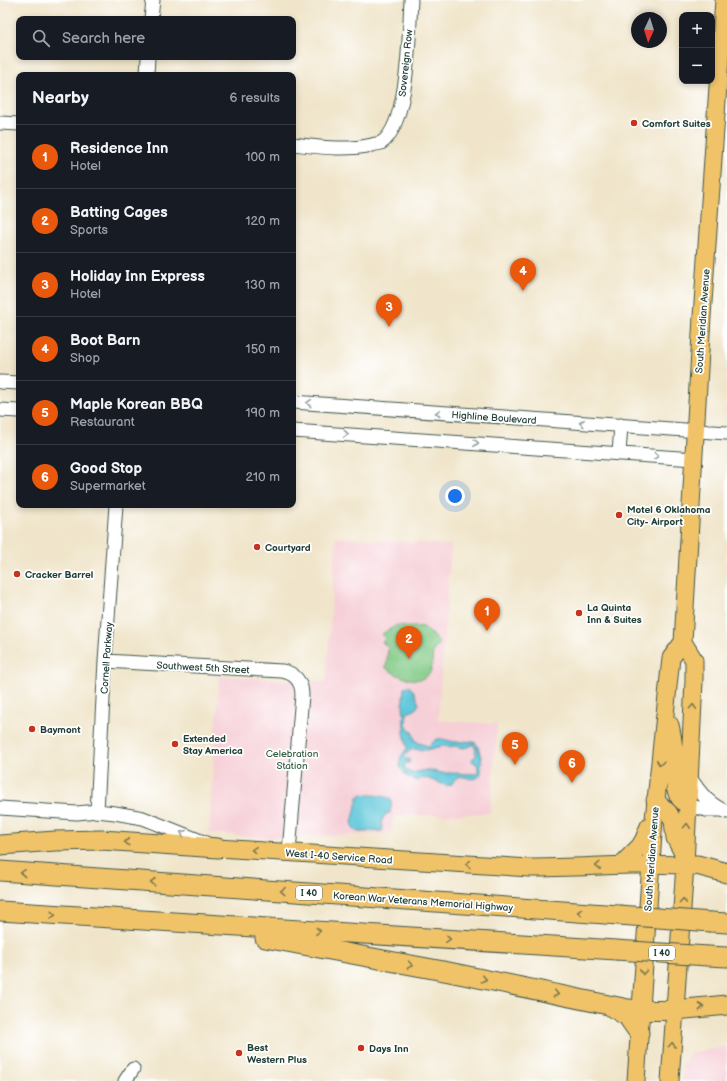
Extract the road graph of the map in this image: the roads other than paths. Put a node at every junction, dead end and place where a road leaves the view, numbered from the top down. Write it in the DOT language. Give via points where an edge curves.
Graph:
graph roads {
  1 [pos="153,0"];
  2 [pos="411,0"];
  3 [pos="724,0"];
  4 [pos="151,16"];
  5 [pos="148,60"];
  6 [pos="147,72"];
  7 [pos="0,123"];
  8 [pos="16,124"];
  9 [pos="296,144"];
  10 [pos="0,382"];
  11 [pos="16,383"];
  12 [pos="296,402"];
  13 [pos="0,410"];
  14 [pos="16,411"];
  15 [pos="621,426"];
  16 [pos="296,431"];
  17 [pos="695,431"];
  18 [pos="727,433"];
  19 [pos="619,454"];
  20 [pos="694,459"];
  21 [pos="116,508"];
  22 [pos="684,642"];
  23 [pos="105,661"];
  24 [pos="666,710"];
  25 [pos="690,777"];
  26 [pos="656,800"];
  27 [pos="688,805"];
  28 [pos="0,808"];
  29 [pos="97,811"];
  30 [pos="724,811"];
  31 [pos="654,819"];
  32 [pos="0,845"];
  33 [pos="218,848"];
  34 [pos="289,852"];
  35 [pos="685,861"];
  36 [pos="651,863"];
  37 [pos="621,865"];
  38 [pos="0,871"];
  39 [pos="727,873"];
  40 [pos="0,911"];
  41 [pos="719,922"];
  42 [pos="181,923"];
  43 [pos="727,957"];
  44 [pos="608,1005"];
  45 [pos="727,1005"];
  46 [pos="675,1009"];
  47 [pos="641,1010"];
  48 [pos="639,1033"];
  49 [pos="133,1069"];
  50 [pos="125,1081"];
  51 [pos="636,1081"];
  52 [pos="670,1081"];
  1 -- 4 [label="street"];
  2 -- 9 [label="street, Sovereign Row" via="405,84 392,130 380,143 356,148"];
  3 -- 17 [label="main road, South Meridian Avenue"];
  5 -- 6 [label="street"];
  7 -- 8 [label="street"];
  10 -- 11 [label="street"];
  15 -- 12 [label="street, Highline Boulevard, one-way"];
  13 -- 14 [label="street"];
  15 -- 17 [label="street, Highline Boulevard"];
  15 -- 19 [label="street"];
  16 -- 19 [label="street, one-way"];
  17 -- 18 [label="street, Highline Boulevard"];
  17 -- 20 [label="main road, South Meridian Avenue"];
  19 -- 20 [label="street, one-way"];
  20 -- 22 [label="main road, South Meridian Avenue"];
  21 -- 23 [label="street, Cornell Parkway"];
  22 -- 24 [label="main road, South Meridian Avenue" via="670,658"];
  25 -- 22 [label="main road, one-way" via="694,660"];
  23 -- 29 [label="street, Cornell Parkway"];
  23 -- 34 [label="street, Southwest 5th Street" via="282,671 292,674 298,680 302,695"];
  24 -- 26 [label="main road, South Meridian Avenue, one-way"];
  24 -- 27 [label="main road" via="675,760 675,790 680,799"];
  25 -- 27 [label="main road"];
  25 -- 30 [label="street" via="699,791"];
  26 -- 31 [label="main road, South Meridian Avenue"];
  26 -- 35 [label="main road" via="673,821 675,838"];
  27 -- 30 [label="street"];
  35 -- 27 [label="main road, one-way"];
  28 -- 29 [label="street, West I-40 Service Road" via="77,813"];
  33 -- 29 [label="street, West I-40 Service Road, one-way" via="143,818"];
  31 -- 36 [label="main road, South Meridian Avenue"];
  31 -- 37 [label="main road" via="640,846"];
  33 -- 32 [label="highway, one-way" via="102,840"];
  34 -- 33 [label="main road, West I-40 Service Road, one-way"];
  37 -- 34 [label="main road, West I-40 Service Road, one-way" via="529,868"];
  35 -- 36 [label="main road, West I-40 Service Road"];
  35 -- 39 [label="highway"];
  46 -- 35 [label="main road, one-way"];
  36 -- 37 [label="main road, West I-40 Service Road"];
  36 -- 47 [label="main road, South Meridian Avenue, one-way"];
  41 -- 38 [label="highway, Korean War Veterans Memorial Highway / I 40, one-way, bridge"];
  40 -- 42 [label="highway, I 40, one-way"];
  42 -- 43 [label="highway, I 40, one-way, bridge"];
  42 -- 44 [label="highway, one-way" via="449,972"];
  44 -- 47 [label="highway"];
  44 -- 48 [label="highway" via="627,1016"];
  46 -- 45 [label="highway, one-way"];
  46 -- 47 [label="highway"];
  52 -- 46 [label="main road, one-way"];
  47 -- 48 [label="main road, South Meridian Avenue"];
  48 -- 51 [label="main road, South Meridian Avenue"];
  49 -- 50 [label="street"];
}
